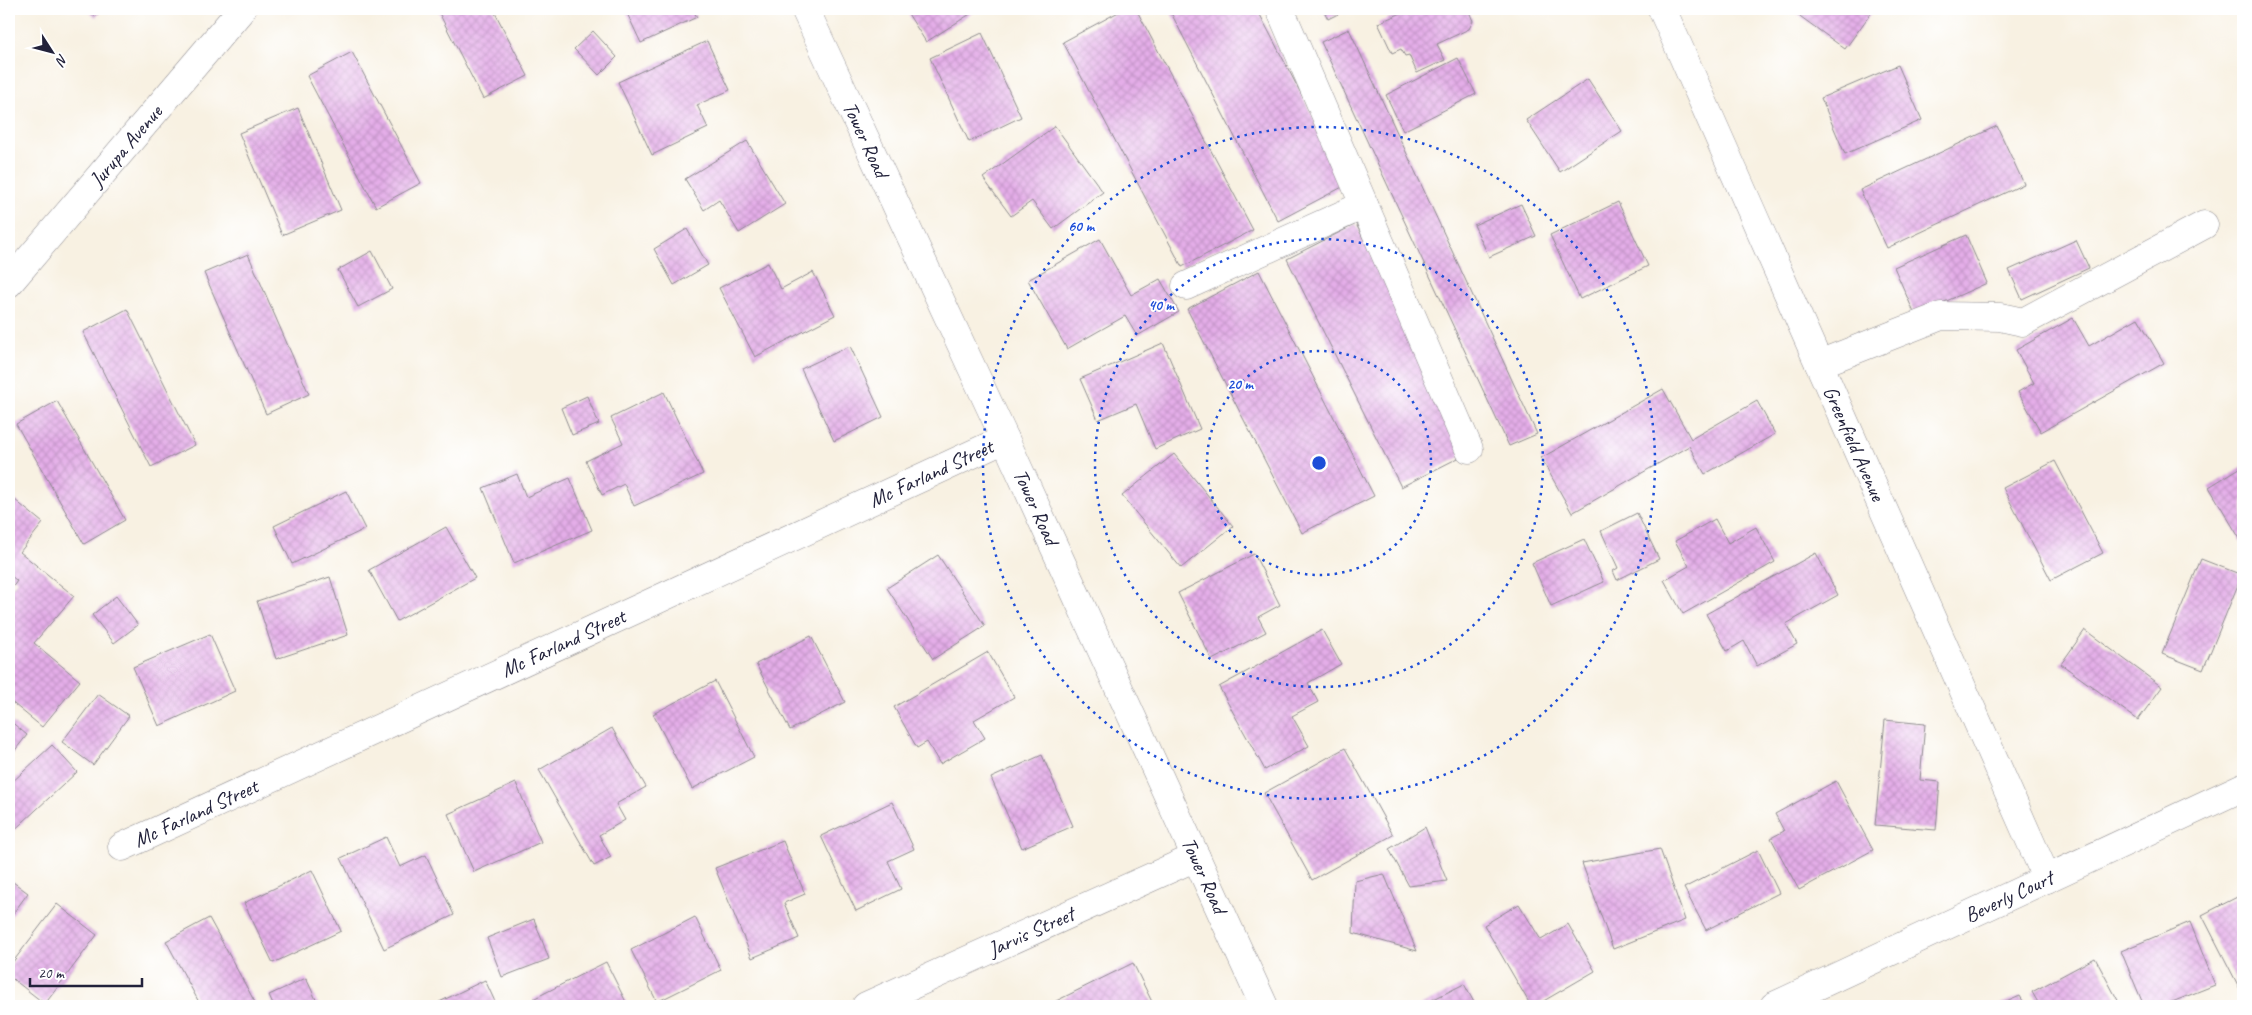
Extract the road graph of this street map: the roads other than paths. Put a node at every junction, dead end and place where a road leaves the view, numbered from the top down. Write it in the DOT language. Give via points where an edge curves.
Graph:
graph roads {
  1 [pos="242,9"];
  2 [pos="805,9"];
  3 [pos="1280,9"];
  4 [pos="1662,9"];
  5 [pos="1364,204"];
  6 [pos="2204,225"];
  7 [pos="9,283"];
  8 [pos="1186,286"];
  9 [pos="1819,364"];
  10 [pos="1005,439"];
  11 [pos="1469,449"];
  12 [pos="2243,787"];
  13 [pos="122,847"];
  14 [pos="1196,857"];
  15 [pos="2047,879"];
  16 [pos="866,1006"];
  17 [pos="1264,1006"];
  18 [pos="1774,1006"];
  1 -- 7 [label="street, Jurupa Avenue"];
  2 -- 10 [label="street, Tower Road"];
  3 -- 5 [label="street"];
  4 -- 9 [label="street, Greenfield Avenue"];
  5 -- 8 [label="street"];
  5 -- 11 [label="street"];
  6 -- 9 [label="street" via="2023,322 2000,317 1941,316"];
  9 -- 15 [label="street, Greenfield Avenue"];
  10 -- 13 [label="street, Mc Farland Street"];
  10 -- 14 [label="street, Tower Road"];
  12 -- 15 [label="street, Beverly Court"];
  14 -- 16 [label="street, Jarvis Street"];
  14 -- 17 [label="street, Tower Road"];
  15 -- 18 [label="street, Beverly Court"];
}
